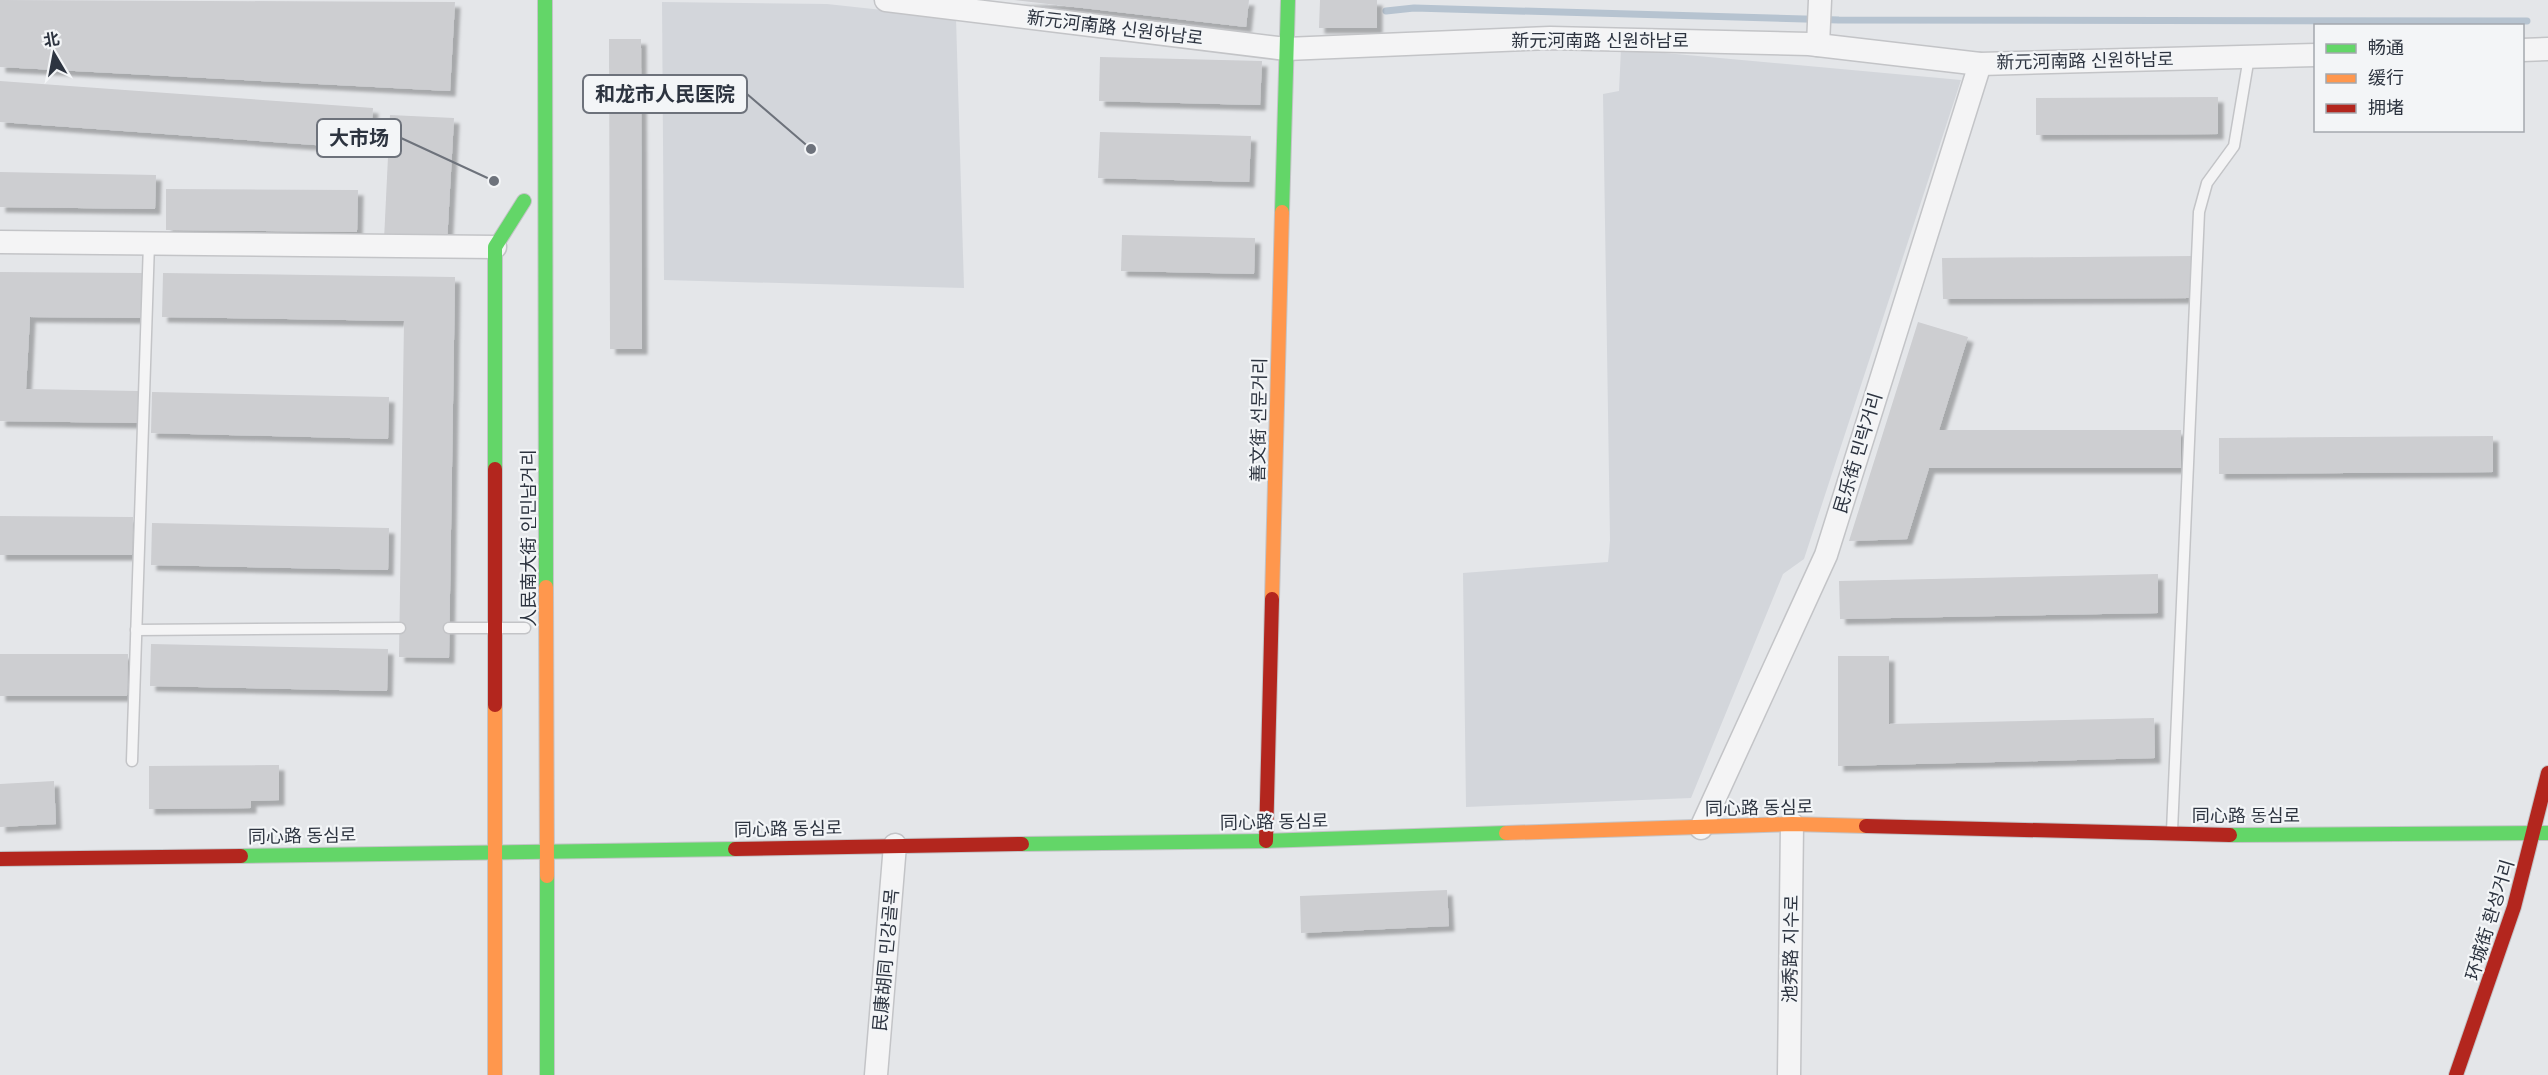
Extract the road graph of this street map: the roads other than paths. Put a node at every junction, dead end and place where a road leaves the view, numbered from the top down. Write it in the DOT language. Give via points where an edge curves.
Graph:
graph roads {
  1 [pos="545,0"];
  2 [pos="886,0"];
  3 [pos="1288,0"];
  4 [pos="1820,2"];
  5 [pos="1818,39"];
  6 [pos="1286,49"];
  7 [pos="2548,49"];
  8 [pos="2524,50"];
  9 [pos="2314,55"];
  10 [pos="2249,57"];
  11 [pos="1980,64"];
  12 [pos="524,225"];
  13 [pos="0,242"];
  14 [pos="149,243"];
  15 [pos="495,247"];
  16 [pos="400,628"];
  17 [pos="449,628"];
  18 [pos="495,628"];
  19 [pos="525,628"];
  20 [pos="136,630"];
  21 [pos="132,761"];
  22 [pos="2548,773"];
  23 [pos="1792,824"];
  24 [pos="1701,828"];
  25 [pos="2548,833"];
  26 [pos="2533,834"];
  27 [pos="2172,835"];
  28 [pos="1266,841"];
  29 [pos="895,845"];
  30 [pos="548,850"];
  31 [pos="496,851"];
  32 [pos="0,859"];
  33 [pos="495,1075"];
  34 [pos="547,1075"];
  35 [pos="876,1075"];
  36 [pos="1789,1075"];
  37 [pos="2456,1075"];
  1 -- 30 [label="main road, 人民南大街 인민남거리"];
  2 -- 6 [label="street, 新元河南路 신원하남로"];
  3 -- 6 [label="main road, 善文街 선문거리"];
  4 -- 5 [label="street"];
  5 -- 6 [label="street, 新元河南路 신원하남로" via="1550,38"];
  5 -- 11 [label="street, 新元河南路 신원하남로"];
  6 -- 28 [label="main road, 善文街 선문거리"];
  7 -- 8 [label="street"];
  9 -- 10 [label="street, 新元河南路 신원하남로"];
  10 -- 11 [label="street, 新元河南路 신원하남로"];
  10 -- 27 [label="lane" via="2234,146 2207,183 2199,212"];
  11 -- 24 [label="street, 民乐街 민락거리" via="1826,555"];
  12 -- 15 [label="main road" via="524,195"];
  13 -- 14 [label="street"];
  14 -- 15 [label="street"];
  14 -- 20 [label="lane"];
  15 -- 18 [label="main road, 人民南大街 인민남거리"];
  16 -- 20 [label="lane"];
  17 -- 18 [label="lane"];
  18 -- 19 [label="lane"];
  18 -- 31 [label="main road, 人民南大街 인민남거리"];
  20 -- 21 [label="lane"];
  22 -- 26 [label="main road, 环城街 환성거리"];
  23 -- 24 [label="main road, 同心路 동심로"];
  23 -- 27 [label="main road, 同心路 동심로"];
  23 -- 36 [label="street, 池秀路 지수로"];
  24 -- 28 [label="main road, 同心路 동심로"];
  25 -- 26 [label="main road, 同心路 동심로"];
  26 -- 27 [label="main road, 同心路 동심로"];
  26 -- 37 [label="main road, 环城街 환성거리" via="2495,966"];
  28 -- 29 [label="main road, 同心路 동심로"];
  29 -- 30 [label="main road, 同心路 동심로"];
  29 -- 35 [label="street, 民康胡同 민강골목"];
  30 -- 31 [label="main road, 同心路 동심로"];
  30 -- 34 [label="main road, 人民南大街 인민남거리"];
  31 -- 32 [label="main road, 同心路 동심로"];
  31 -- 33 [label="main road, 人民南大街 인민남거리"];
}
